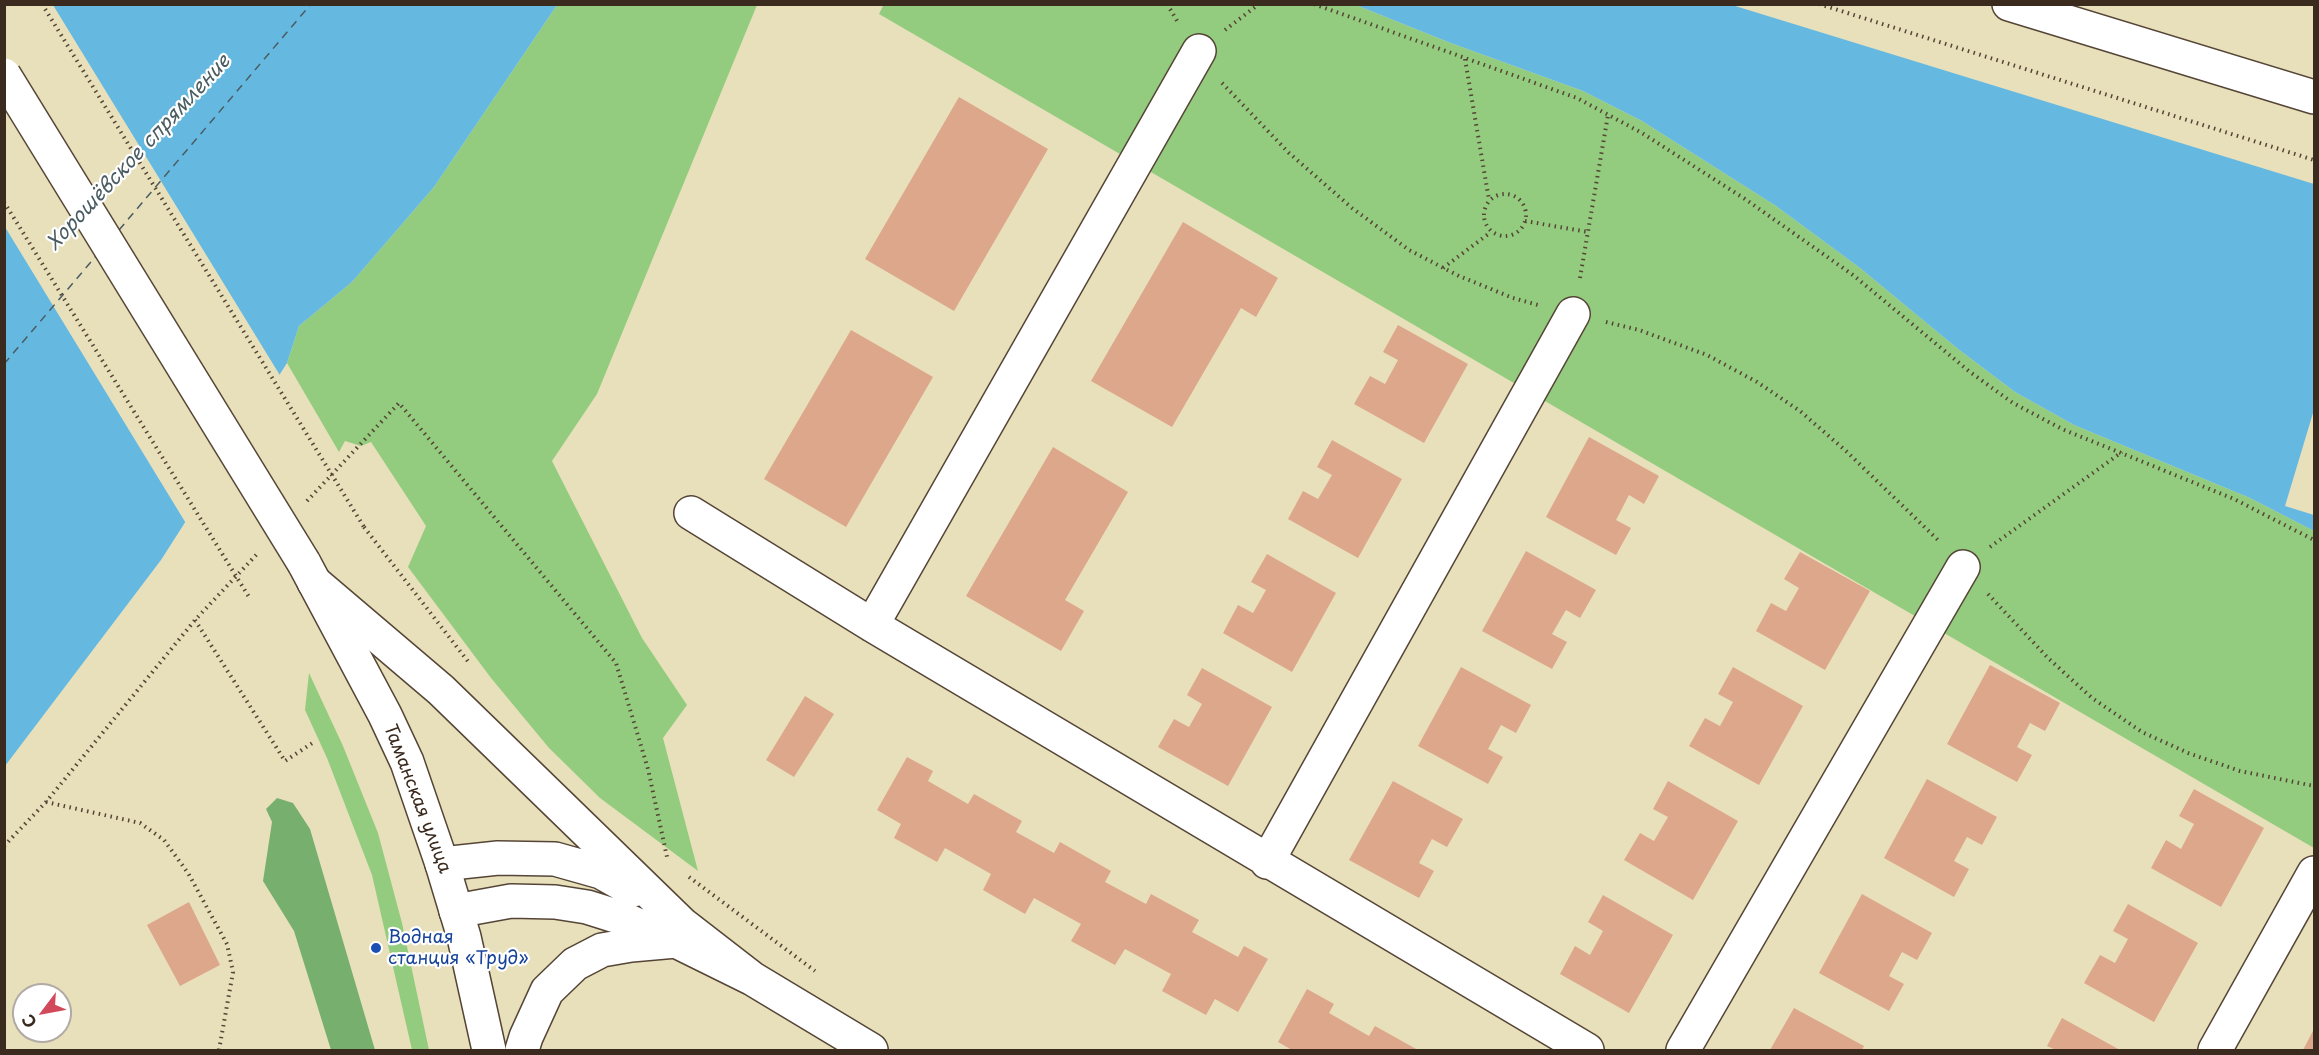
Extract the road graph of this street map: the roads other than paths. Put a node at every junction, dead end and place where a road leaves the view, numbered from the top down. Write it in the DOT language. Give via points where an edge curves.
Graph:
graph roads {
  1 [pos="2008,4"];
  2 [pos="1199,51"];
  3 [pos="4,75"];
  4 [pos="2314,97"];
  5 [pos="1573,315"];
  6 [pos="691,513"];
  7 [pos="1963,567"];
  8 [pos="309,572"];
  9 [pos="872,625"];
  10 [pos="1267,862"];
  11 [pos="442,864"];
  12 [pos="2314,873"];
  13 [pos="456,911"];
  14 [pos="679,932"];
  15 [pos="489,1050"];
  16 [pos="522,1050"];
  17 [pos="871,1050"];
  18 [pos="1587,1050"];
  19 [pos="1683,1050"];
  20 [pos="2215,1050"];
  1 -- 4 [label="street"];
  2 -- 9 [label="street"];
  3 -- 8 [label="street, bridge"];
  5 -- 10 [label="street"];
  6 -- 9 [label="street"];
  7 -- 19 [label="street"];
  8 -- 11 [label="street, Таманская улица" via="407,762"];
  8 -- 14 [label="street" via="441,690"];
  9 -- 10 [label="street"];
  10 -- 18 [label="street"];
  11 -- 13 [label="street, Таманская улица"];
  11 -- 14 [label="street" via="498,858 555,859 601,872 631,888"];
  12 -- 20 [label="street"];
  13 -- 14 [label="street" via="511,901 555,902"];
  13 -- 15 [label="street, Таманская улица"];
  14 -- 16 [label="street" via="602,950 575,964 547,991"];
  14 -- 17 [label="street"];
}
